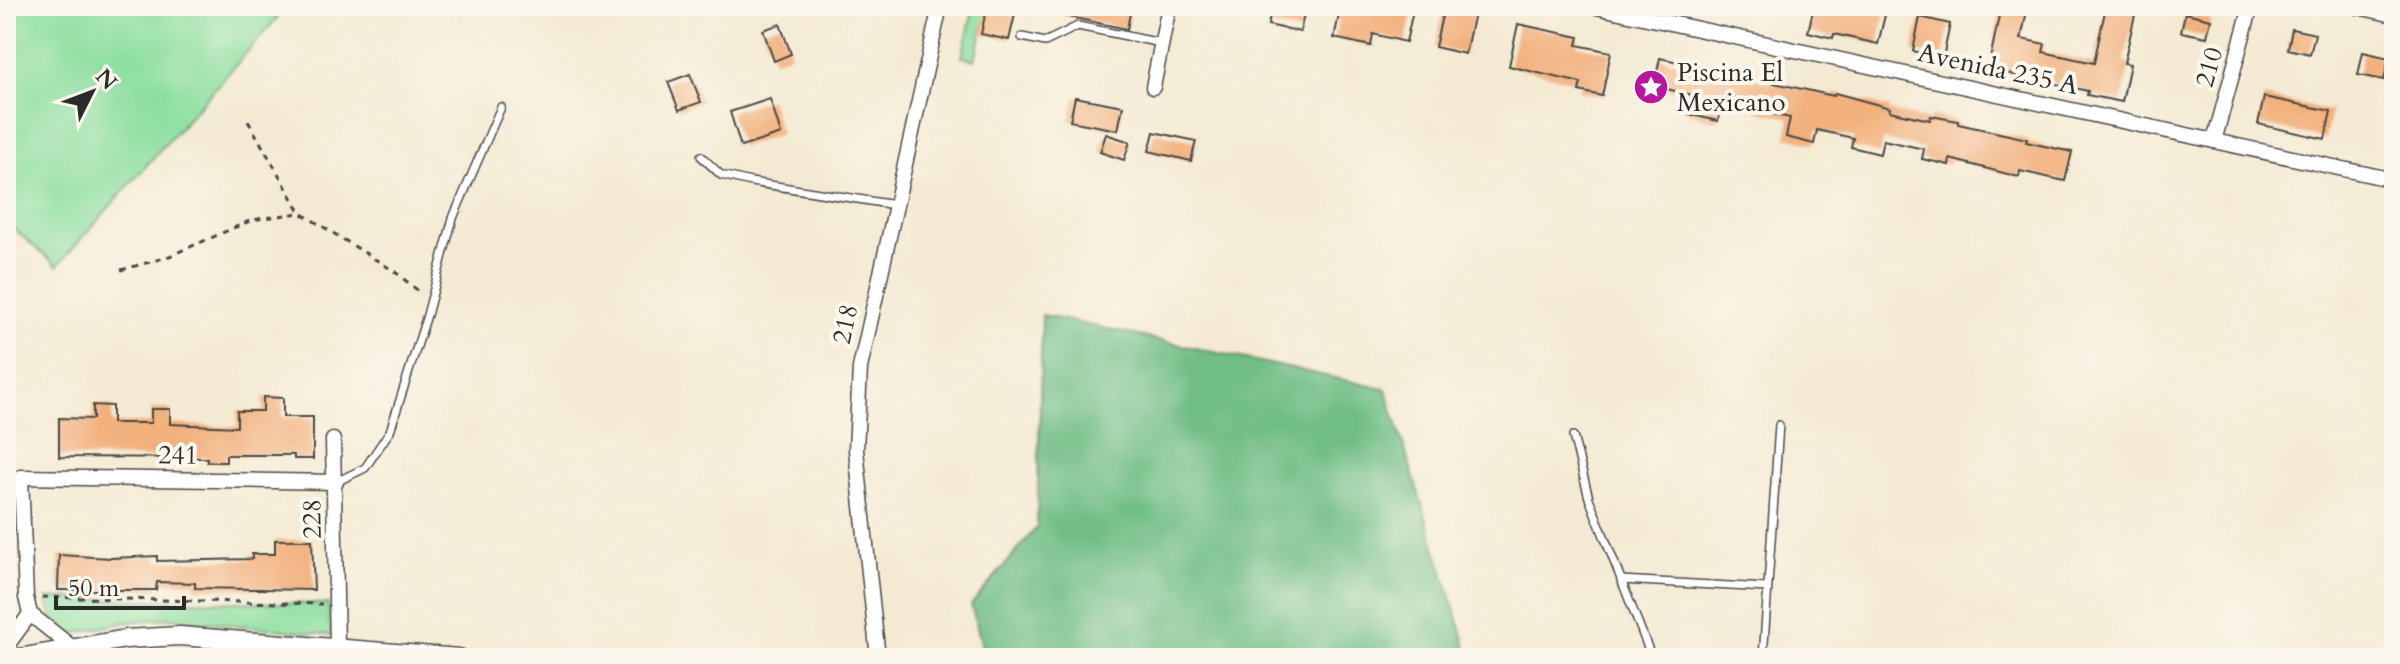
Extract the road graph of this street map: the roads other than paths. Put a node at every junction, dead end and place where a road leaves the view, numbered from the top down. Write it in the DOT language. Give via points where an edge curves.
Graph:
graph roads {
  1 [pos="940,6"];
  2 [pos="1169,6"];
  3 [pos="1592,6"];
  4 [pos="2251,6"];
  5 [pos="2354,6"];
  6 [pos="2394,15"];
  7 [pos="1022,37"];
  8 [pos="1162,43"];
  9 [pos="1153,87"];
  10 [pos="501,107"];
  11 [pos="2214,141"];
  12 [pos="701,156"];
  13 [pos="2394,180"];
  14 [pos="895,205"];
  15 [pos="1779,425"];
  16 [pos="1573,436"];
  17 [pos="333,440"];
  18 [pos="336,482"];
  19 [pos="1621,580"];
  20 [pos="1767,588"];
  21 [pos="30,614"];
  22 [pos="6,647"];
  23 [pos="337,647"];
  24 [pos="74,649"];
  25 [pos="264,650"];
  26 [pos="19,658"];
  27 [pos="459,658"];
  28 [pos="878,658"];
  29 [pos="1652,658"];
  30 [pos="1763,658"];
  1 -- 14 [label="street, 218"];
  2 -- 8 [label="street"];
  3 -- 11 [label="street, Avenida 235 A"];
  4 -- 11 [label="street, 210"];
  5 -- 6 [label="street"];
  7 -- 8 [label="lane" via="1045,42 1078,26"];
  8 -- 9 [label="street"];
  10 -- 18 [label="lane" via="453,218 390,431 365,468"];
  11 -- 13 [label="street, Avenida 235 A"];
  12 -- 14 [label="lane" via="721,175"];
  14 -- 28 [label="street, 218" via="860,368 856,450"];
  15 -- 20 [label="lane"];
  16 -- 19 [label="lane" via="1589,498"];
  17 -- 18 [label="street, 228"];
  18 -- 21 [label="street, 241" via="21,477"];
  18 -- 23 [label="street, 228"];
  19 -- 20 [label="lane"];
  19 -- 29 [label="lane"];
  20 -- 30 [label="lane"];
  21 -- 22 [label="street"];
  21 -- 24 [label="street"];
  23 -- 25 [label="main road"];
  23 -- 27 [label="main road"];
  24 -- 25 [label="main road" via="180,636"];
  24 -- 26 [label="main road"];
}
